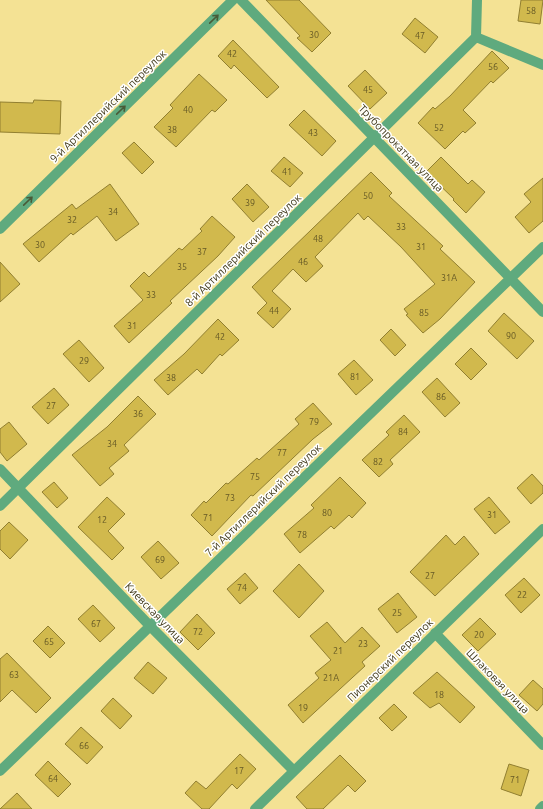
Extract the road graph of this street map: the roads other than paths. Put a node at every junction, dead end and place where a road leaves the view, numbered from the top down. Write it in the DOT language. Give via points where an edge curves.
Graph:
graph roads {
  1 [pos="233,0"];
  2 [pos="241,0"];
  3 [pos="477,0"];
  4 [pos="476,38"];
  5 [pos="543,65"];
  6 [pos="374,138"];
  7 [pos="0,229"];
  8 [pos="543,247"];
  9 [pos="510,278"];
  10 [pos="543,312"];
  11 [pos="0,470"];
  12 [pos="18,488"];
  13 [pos="0,506"];
  14 [pos="543,529"];
  15 [pos="150,626"];
  16 [pos="435,633"];
  17 [pos="543,745"];
  18 [pos="0,771"];
  19 [pos="294,771"];
  20 [pos="543,806"];
  21 [pos="255,809"];
  22 [pos="540,809"];
  7 -- 1 [label="street, 9-й Артиллерийский переулок, one-way"];
  2 -- 6 [label="street, Трубопрокатная улица"];
  3 -- 4 [label="street"];
  4 -- 5 [label="street"];
  4 -- 6 [label="street, 8-й Артиллерийский переулок"];
  6 -- 9 [label="street, Трубопрокатная улица"];
  6 -- 12 [label="street, 8-й Артиллерийский переулок"];
  8 -- 9 [label="street, 7-й Артиллерийский переулок"];
  9 -- 10 [label="street, Трубопрокатная улица"];
  9 -- 15 [label="street, 7-й Артиллерийский переулок"];
  11 -- 12 [label="street, Киевская улица"];
  12 -- 13 [label="street, 8-й Артиллерийский переулок"];
  12 -- 15 [label="street, Киевская улица"];
  14 -- 16 [label="street, Пионерский переулок"];
  15 -- 18 [label="street, 7-й Артиллерийский переулок"];
  15 -- 19 [label="street, Киевская улица"];
  16 -- 17 [label="street, Шлаковая улица"];
  16 -- 19 [label="street, Пионерский переулок"];
  19 -- 21 [label="street, Пионерский переулок"];
  20 -- 22 [label="street"];
}
